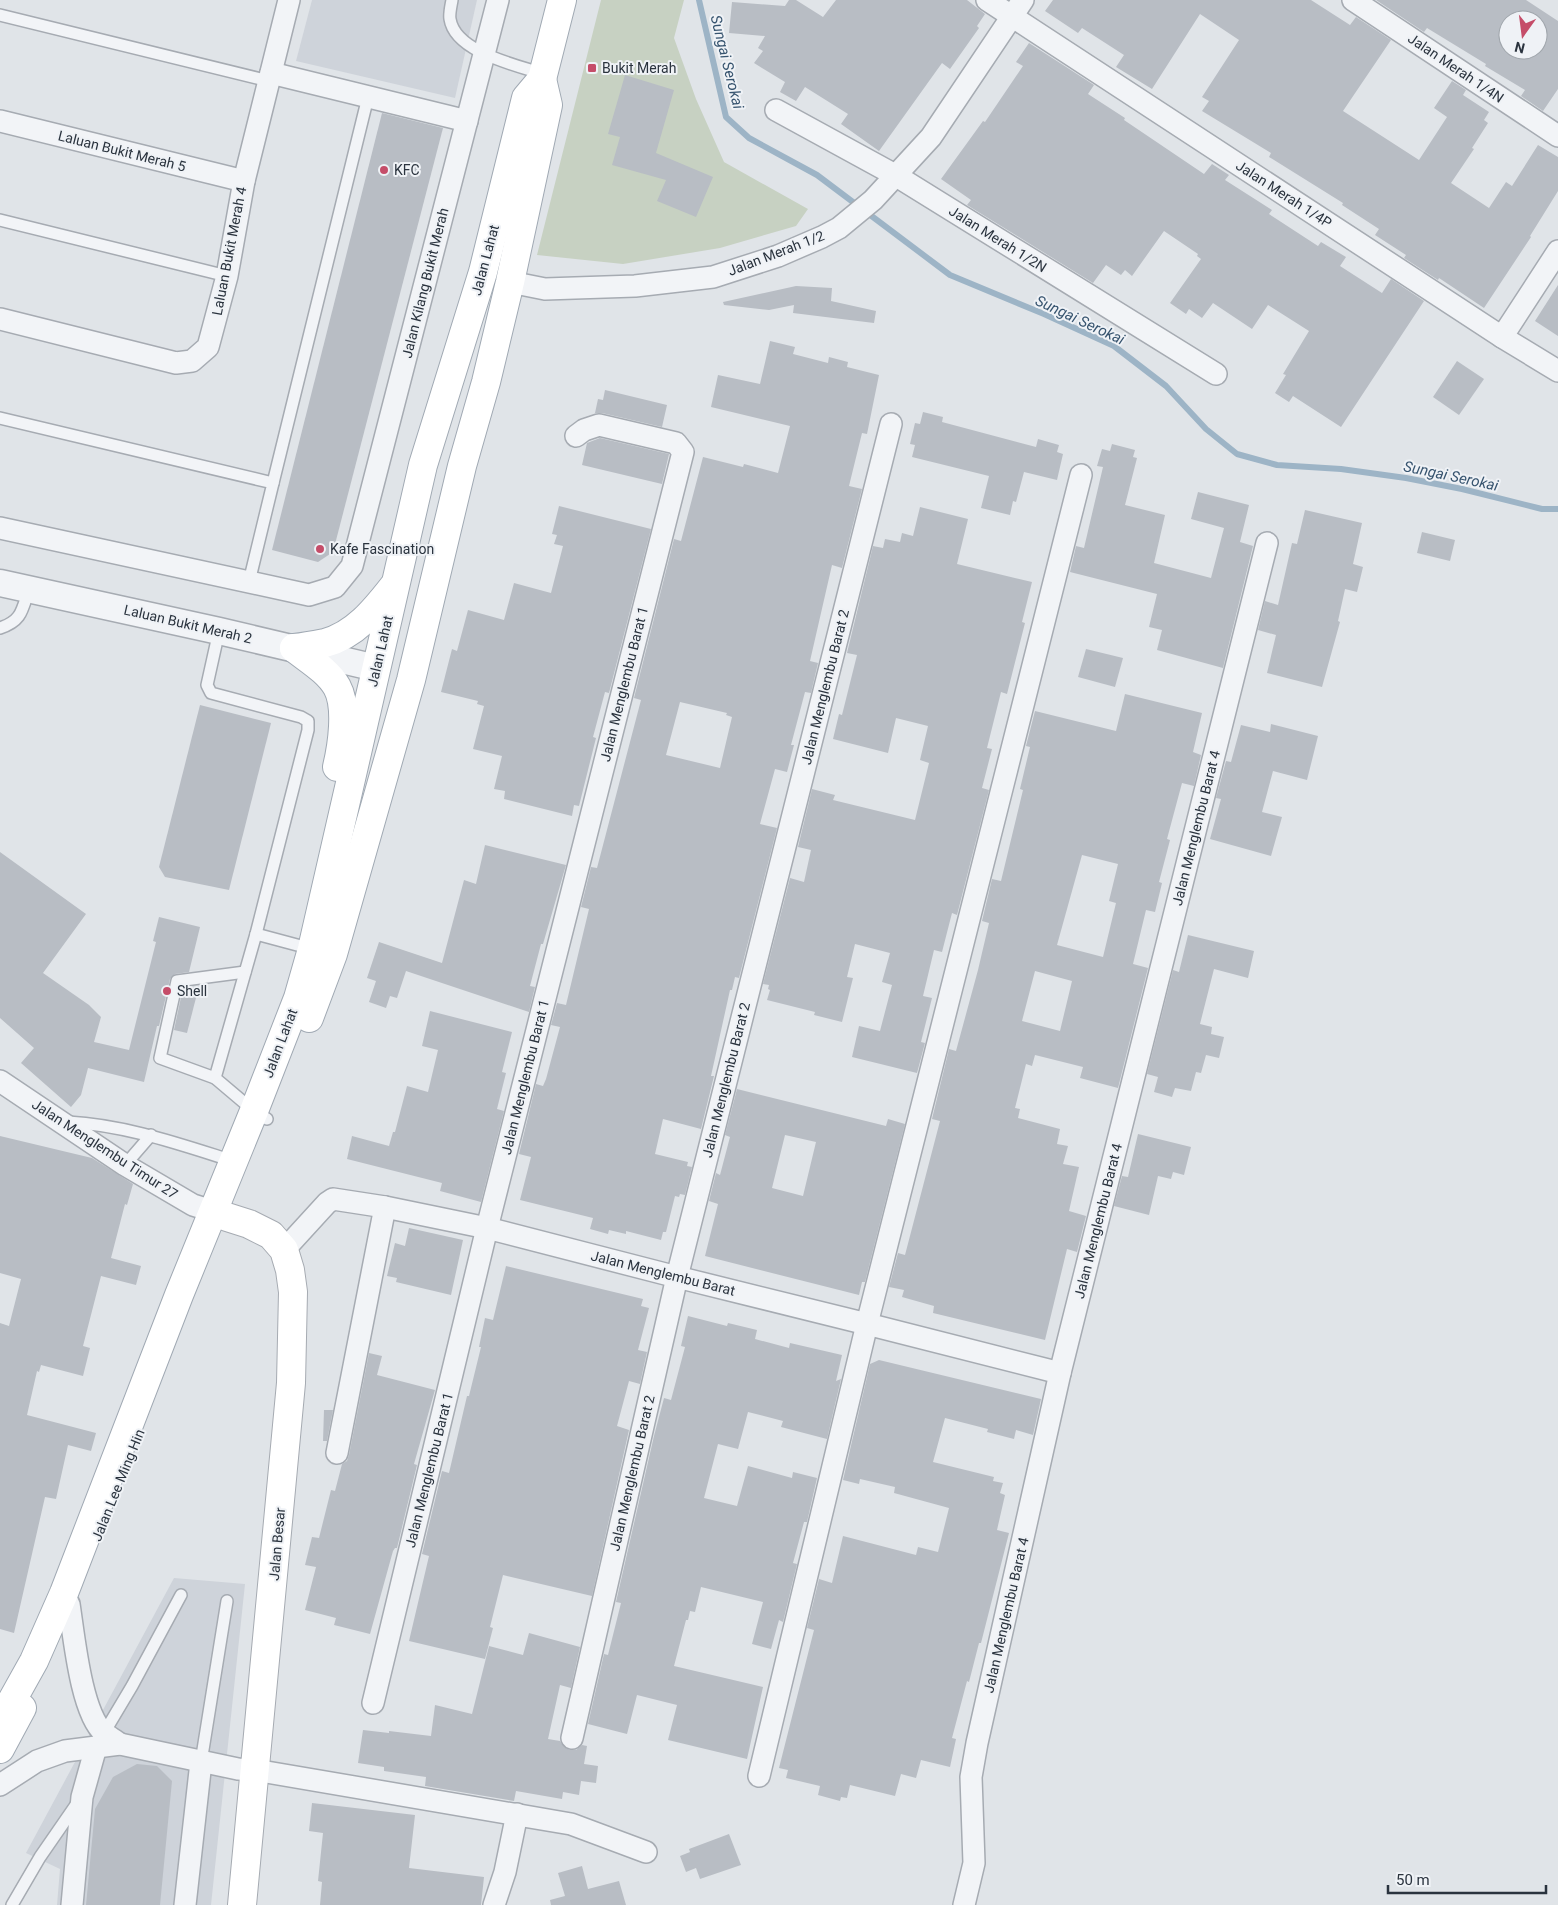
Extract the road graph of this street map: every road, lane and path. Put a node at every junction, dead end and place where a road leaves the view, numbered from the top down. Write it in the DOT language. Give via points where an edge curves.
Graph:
graph roads {
  1 [pos="289,0"];
  2 [pos="452,0"];
  3 [pos="498,0"];
  4 [pos="562,0"];
  5 [pos="987,0"];
  6 [pos="1353,0"];
  7 [pos="1017,8"];
  8 [pos="0,15"];
  9 [pos="484,55"];
  10 [pos="270,77"];
  11 [pos="537,84"];
  12 [pos="368,97"];
  13 [pos="776,110"];
  14 [pos="0,121"];
  15 [pos="466,121"];
  16 [pos="1558,136"];
  17 [pos="895,175"];
  18 [pos="244,181"];
  19 [pos="0,220"];
  20 [pos="1558,250"];
  21 [pos="228,276"];
  22 [pos="510,282"];
  23 [pos="0,319"];
  24 [pos="1502,337"];
  25 [pos="1558,371"];
  26 [pos="1216,374"];
  27 [pos="0,418"];
  28 [pos="891,424"];
  29 [pos="576,436"];
  30 [pos="423,465"];
  31 [pos="462,466"];
  32 [pos="1081,475"];
  33 [pos="273,483"];
  34 [pos="0,528"];
  35 [pos="1267,543"];
  36 [pos="249,582"];
  37 [pos="0,583"];
  38 [pos="396,584"];
  39 [pos="29,589"];
  40 [pos="0,628"];
  41 [pos="218,630"];
  42 [pos="294,648"];
  43 [pos="376,668"];
  44 [pos="348,901"];
  45 [pos="256,934"];
  46 [pos="322,952"];
  47 [pos="245,972"];
  48 [pos="215,1078"];
  49 [pos="0,1081"];
  50 [pos="261,1115"];
  51 [pos="61,1122"];
  52 [pos="152,1135"];
  53 [pos="233,1161"];
  54 [pos="125,1165"];
  55 [pos="385,1207"];
  56 [pos="216,1213"];
  57 [pos="487,1228"];
  58 [pos="284,1250"];
  59 [pos="677,1278"];
  60 [pos="867,1324"];
  61 [pos="1060,1373"];
  62 [pos="337,1453"];
  63 [pos="180,1595"];
  64 [pos="227,1601"];
  65 [pos="69,1604"];
  66 [pos="373,1703"];
  67 [pos="1,1717"];
  68 [pos="572,1738"];
  69 [pos="107,1741"];
  70 [pos="0,1749"];
  71 [pos="201,1762"];
  72 [pos="255,1770"];
  73 [pos="759,1776"];
  74 [pos="0,1785"];
  75 [pos="82,1797"];
  76 [pos="517,1814"];
  77 [pos="646,1852"];
  78 [pos="12,1905"];
  79 [pos="72,1905"];
  80 [pos="185,1905"];
  81 [pos="242,1905"];
  82 [pos="494,1905"];
  83 [pos="964,1905"];
  1 -- 10 [label="street, Laluan Bukit Merah 4"];
  2 -- 9 [label="lane" via="449,18 455,33"];
  3 -- 9 [label="street, Jalan Kilang Bukit Merah"];
  4 -- 11 [label="main road, Jalan Lahat"];
  5 -- 7 [label="street, Jalan Merah 1/4P"];
  6 -- 16 [label="street, Jalan Merah 1/4N"];
  7 -- 17 [label="street, Jalan Merah 1/2" via="931,137"];
  7 -- 24 [label="street, Jalan Merah 1/4P"];
  8 -- 10 [label="lane"];
  9 -- 11 [label="lane"];
  9 -- 15 [label="street, Jalan Kilang Bukit Merah"];
  10 -- 12 [label="street"];
  10 -- 18 [label="street, Laluan Bukit Merah 4"];
  11 -- 22 [label="main road, Jalan Lahat" via="548,105"];
  11 -- 30 [label="main road, Jalan Lahat"];
  12 -- 15 [label="street"];
  12 -- 33 [label="lane"];
  13 -- 17 [label="street, Jalan Merah 1/2N"];
  14 -- 18 [label="street, Laluan Bukit Merah 5"];
  15 -- 36 [label="street, Jalan Kilang Bukit Merah" via="352,566 334,587 309,595"];
  17 -- 22 [label="street, Jalan Merah 1/2" via="873,200 839,228 778,256 713,277 635,286 545,289"];
  17 -- 26 [label="street, Jalan Merah 1/2N"];
  18 -- 21 [label="street, Laluan Bukit Merah 4"];
  19 -- 21 [label="lane"];
  20 -- 24 [label="street"];
  21 -- 23 [label="street, Laluan Bukit Merah 4" via="208,347 192,361 176,363"];
  22 -- 30 [label="main road" via="495,290 489,302 456,398"];
  22 -- 31 [label="main road, Jalan Lahat"];
  24 -- 25 [label="street, Jalan Merah 1/4P"];
  27 -- 33 [label="lane"];
  28 -- 59 [label="street, Jalan Menglembu Barat 2"];
  29 -- 57 [label="street, Jalan Menglembu Barat 1" via="599,425 676,443 683,452"];
  30 -- 38 [label="main road, Jalan Lahat"];
  31 -- 43 [label="main road" via="428,537 402,648"];
  31 -- 44 [label="main road, Jalan Lahat" via="411,680"];
  32 -- 60 [label="street"];
  33 -- 36 [label="lane"];
  34 -- 36 [label="street"];
  35 -- 61 [label="street, Jalan Menglembu Barat 4"];
  37 -- 39 [label="street, Laluan Bukit Merah 2"];
  38 -- 42 [label="main road" via="371,615 348,633 326,642"];
  38 -- 43 [label="main road, Jalan Lahat"];
  39 -- 40 [label="lane" via="19,618"];
  39 -- 41 [label="street, Laluan Bukit Merah 2"];
  41 -- 42 [label="street, Laluan Bukit Merah 2"];
  41 -- 45 [label="lane" via="207,686 211,693 308,721"];
  42 -- 43 [label="street, Laluan Bukit Merah 2"];
  42 -- 46 [label="main road" via="323,670 338,688 344,715 340,756 316,874"];
  43 -- 44 [label="main road" via="389,699 387,719"];
  43 -- 46 [label="main road, Jalan Lahat"];
  44 -- 46 [label="main road, Jalan Lahat"];
  45 -- 46 [label="lane"];
  45 -- 47 [label="lane"];
  46 -- 50 [label="main road, Jalan Lahat" via="298,998"];
  47 -- 48 [label="lane"];
  47 -- 48 [label="lane" via="177,981 160,1058"];
  48 -- 50 [label="lane"];
  49 -- 51 [label="street, Jalan Menglembu Timur 27"];
  50 -- 53 [label="main road, Jalan Lahat"];
  50 -- 56 [label="main road, Jalan Lahat"];
  51 -- 52 [label="lane" via="94,1123"];
  51 -- 54 [label="street, Jalan Menglembu Timur 27"];
  52 -- 53 [label="lane"];
  52 -- 54 [label="lane"];
  53 -- 56 [label="main road, Jalan Lahat"];
  54 -- 56 [label="street, Jalan Menglembu Timur 27" via="193,1204"];
  55 -- 57 [label="street, Jalan Menglembu Barat"];
  55 -- 58 [label="street, Jalan Menglembu Barat" via="333,1199"];
  55 -- 62 [label="street"];
  56 -- 58 [label="main road" via="271,1235"];
  56 -- 65 [label="main road, Jalan Lee Ming Hin" via="164,1366"];
  56 -- 67 [label="main road, Jalan Lee Ming Hin" via="178,1295 64,1593 34,1661"];
  57 -- 59 [label="street, Jalan Menglembu Barat"];
  57 -- 66 [label="street, Jalan Menglembu Barat 1"];
  58 -- 72 [label="main road, Jalan Besar" via="293,1292 291,1383"];
  59 -- 60 [label="street, Jalan Menglembu Barat"];
  59 -- 68 [label="street, Jalan Menglembu Barat 2"];
  60 -- 61 [label="street, Jalan Menglembu Barat"];
  60 -- 73 [label="street"];
  61 -- 83 [label="street, Jalan Menglembu Barat 4" via="971,1776 974,1862"];
  63 -- 69 [label="lane"];
  64 -- 71 [label="lane"];
  65 -- 69 [label="street" via="85,1695 95,1722"];
  65 -- 70 [label="main road, Jalan Lee Ming Hin"];
  69 -- 71 [label="street"];
  69 -- 74 [label="street" via="37,1761"];
  69 -- 75 [label="street"];
  71 -- 72 [label="street"];
  71 -- 80 [label="street"];
  72 -- 76 [label="street"];
  72 -- 81 [label="main road, Jalan Besar"];
  75 -- 78 [label="lane" via="40,1857"];
  75 -- 79 [label="street"];
  76 -- 77 [label="street" via="571,1824"];
  76 -- 82 [label="street" via="505,1872"];
}
